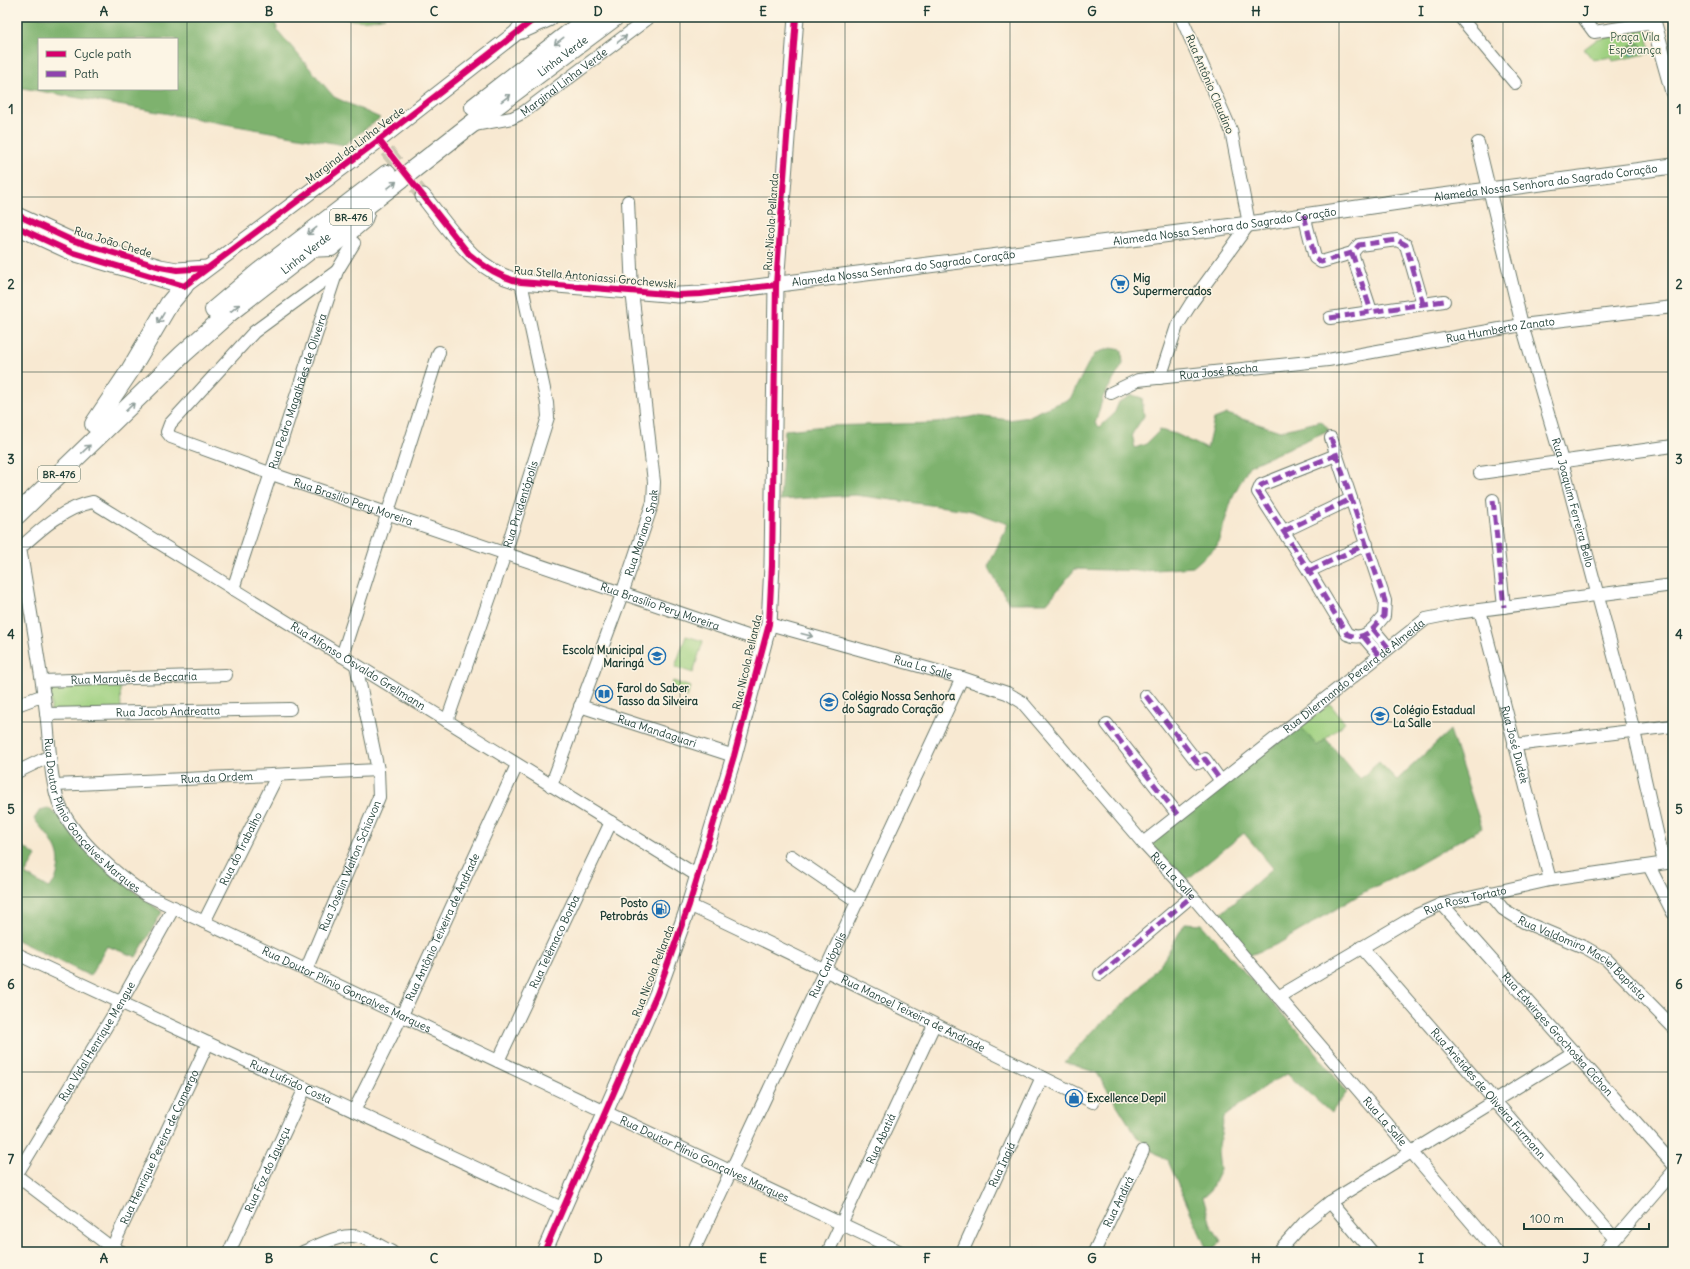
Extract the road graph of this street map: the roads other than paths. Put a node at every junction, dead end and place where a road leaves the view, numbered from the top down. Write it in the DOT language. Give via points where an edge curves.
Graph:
graph roads {
  1 [pos="537,17"];
  2 [pos="549,17"];
  3 [pos="590,17"];
  4 [pos="614,17"];
  5 [pos="650,17"];
  6 [pos="796,17"];
  7 [pos="1181,17"];
  8 [pos="1460,17"];
  9 [pos="1583,17"];
  10 [pos="1652,20"];
  11 [pos="520,30"];
  12 [pos="1515,84"];
  13 [pos="1673,92"];
  14 [pos="468,126"];
  15 [pos="1478,143"];
  16 [pos="1673,166"];
  17 [pos="1489,190"];
  18 [pos="423,196"];
  19 [pos="628,201"];
  20 [pos="366,205"];
  21 [pos="17,214"];
  22 [pos="1304,215"];
  23 [pos="1249,224"];
  24 [pos="17,227"];
  25 [pos="348,238"];
  26 [pos="306,252"];
  27 [pos="1352,253"];
  28 [pos="208,268"];
  29 [pos="337,271"];
  30 [pos="521,282"];
  31 [pos="776,285"];
  32 [pos="184,286"];
  33 [pos="632,291"];
  34 [pos="1444,301"];
  35 [pos="1423,304"];
  36 [pos="1673,307"];
  37 [pos="1371,311"];
  38 [pos="1330,318"];
  39 [pos="1522,325"];
  40 [pos="439,352"];
  41 [pos="1328,360"];
  42 [pos="1160,378"];
  43 [pos="1112,393"];
  44 [pos="94,424"];
  45 [pos="1331,438"];
  46 [pos="1673,446"];
  47 [pos="1336,455"];
  48 [pos="1562,461"];
  49 [pos="1480,473"];
  50 [pos="272,474"];
  51 [pos="17,498"];
  52 [pos="1351,498"];
  53 [pos="1493,500"];
  54 [pos="387,514"];
  55 [pos="17,515"];
  56 [pos="1284,531"];
  57 [pos="1367,544"];
  58 [pos="18,546"];
  59 [pos="505,554"];
  60 [pos="1309,571"];
  61 [pos="1673,585"];
  62 [pos="233,589"];
  63 [pos="622,594"];
  64 [pos="1597,594"];
  65 [pos="1504,607"];
  66 [pos="1480,610"];
  67 [pos="769,624"];
  68 [pos="1373,629"];
  69 [pos="1363,636"];
  70 [pos="765,642"];
  71 [pos="1383,651"];
  72 [pos="342,656"];
  73 [pos="356,665"];
  74 [pos="226,674"];
  75 [pos="962,678"];
  76 [pos="42,681"];
  77 [pos="44,695"];
  78 [pos="1146,696"];
  79 [pos="17,704"];
  80 [pos="580,706"];
  81 [pos="290,709"];
  82 [pos="46,714"];
  83 [pos="447,721"];
  84 [pos="1107,724"];
  85 [pos="1673,726"];
  86 [pos="1634,731"];
  87 [pos="1514,745"];
  88 [pos="50,756"];
  89 [pos="734,756"];
  90 [pos="517,765"];
  91 [pos="378,770"];
  92 [pos="17,772"];
  93 [pos="277,776"];
  94 [pos="1221,781"];
  95 [pos="55,786"];
  96 [pos="551,786"];
  97 [pos="1178,815"];
  98 [pos="611,822"];
  99 [pos="1143,843"];
  100 [pos="791,856"];
  101 [pos="1669,863"];
  102 [pos="1648,866"];
  103 [pos="698,876"];
  104 [pos="1550,880"];
  105 [pos="1489,892"];
  106 [pos="1192,896"];
  107 [pos="858,902"];
  108 [pos="1442,904"];
  109 [pos="689,905"];
  110 [pos="174,907"];
  111 [pos="1673,913"];
  112 [pos="204,922"];
  113 [pos="1361,947"];
  114 [pos="17,954"];
  115 [pos="826,969"];
  116 [pos="306,970"];
  117 [pos="1100,974"];
  118 [pos="1278,997"];
  119 [pos="121,1002"];
  120 [pos="402,1015"];
  121 [pos="934,1025"];
  122 [pos="1673,1027"];
  123 [pos="208,1043"];
  124 [pos="1574,1052"];
  125 [pos="498,1061"];
  126 [pos="1042,1077"];
  127 [pos="305,1088"];
  128 [pos="1495,1100"];
  129 [pos="1092,1102"];
  130 [pos="354,1111"];
  131 [pos="606,1112"];
  132 [pos="1143,1151"];
  133 [pos="1411,1152"];
  134 [pos="1673,1164"];
  135 [pos="732,1171"];
  136 [pos="1673,1172"];
  137 [pos="17,1175"];
  138 [pos="1330,1202"];
  139 [pos="564,1209"];
  140 [pos="842,1224"];
  141 [pos="1615,1239"];
  142 [pos="115,1251"];
  143 [pos="229,1252"];
  144 [pos="303,1252"];
  145 [pos="392,1252"];
  146 [pos="544,1252"];
  147 [pos="693,1252"];
  148 [pos="828,1252"];
  149 [pos="901,1252"];
  150 [pos="962,1252"];
  151 [pos="1094,1252"];
  152 [pos="1278,1252"];
  153 [pos="1372,1252"];
  154 [pos="1497,1252"];
  155 [pos="1604,1252"];
  1 -- 11 [label="main road, Marginal da Linha Verde"];
  2 -- 11 [label="highway"];
  3 -- 44 [label="highway, Linha Verde / BR-476, one-way" via="240,288"];
  14 -- 4 [label="highway, Linha Verde / BR-476, one-way"];
  14 -- 5 [label="street, Marginal Linha Verde, one-way" via="512,118 524,112"];
  6 -- 31 [label="main road, Rua Nicola Pellanda"];
  7 -- 23 [label="street, Rua Antônio Claudino" via="1231,130"];
  8 -- 12 [label="street"];
  9 -- 10 [label="street" via="1594,32"];
  10 -- 13 [label="main road"];
  11 -- 28 [label="main road, Marginal da Linha Verde" via="383,145"];
  20 -- 14 [label="highway, Linha Verde / BR-476, one-way"];
  15 -- 17 [label="street, Rua Joaquim Ferreira Bello"];
  16 -- 17 [label="main road, Alameda Nossa Senhora do Sagrado Coração"];
  17 -- 22 [label="main road, Alameda Nossa Senhora do Sagrado Coração"];
  17 -- 39 [label="street, Rua Joaquim Ferreira Bello"];
  18 -- 30 [label="main road, Rua Stella Antoniassi Grochewski" via="469,254 483,266 507,279"];
  19 -- 33 [label="street, Rua Mariano Snak"];
  20 -- 25 [label="street" via="367,218"];
  20 -- 26 [label="highway, Linha Verde / BR-476"];
  21 -- 28 [label="main road, Rua João Chede" via="71,240 160,267 177,270"];
  22 -- 23 [label="main road, Alameda Nossa Senhora do Sagrado Coração"];
  22 -- 27 [label="street" via="1315,258 1321,262"];
  23 -- 31 [label="main road, Alameda Nossa Senhora do Sagrado Coração"];
  23 -- 42 [label="street" via="1177,326"];
  24 -- 32 [label="main road, Rua João Chede" via="73,253"];
  25 -- 26 [label="street" via="332,250"];
  25 -- 29 [label="street, Rua Pedro Magalhães de Oliveira" via="354,244"];
  55 -- 26 [label="highway, Linha Verde / BR-476, one-way" via="205,334"];
  27 -- 35 [label="street" via="1359,245 1397,240 1406,245"];
  27 -- 37 [label="street"];
  28 -- 32 [label="main road, Marginal da Linha Verde"];
  29 -- 50 [label="street, Rua Pedro Magalhães de Oliveira"];
  29 -- 50 [label="street, Rua Brasílio Pery Moreira" via="254,332 170,424 168,432 171,437"];
  30 -- 33 [label="main road, Rua Stella Antoniassi Grochewski"];
  30 -- 59 [label="street, Rua Prudentópolis" via="548,417"];
  31 -- 33 [label="main road, Rua Stella Antoniassi Grochewski" via="701,294"];
  31 -- 67 [label="main road, Rua Nicola Pellanda"];
  32 -- 44 [label="highway, one-way" via="169,304 129,372"];
  33 -- 63 [label="street, Rua Mariano Snak" via="654,482 653,502"];
  34 -- 35 [label="street"];
  35 -- 37 [label="street"];
  36 -- 39 [label="street, Rua Humberto Zanato"];
  37 -- 38 [label="street"];
  39 -- 41 [label="street, Rua Humberto Zanato"];
  39 -- 48 [label="street, Rua Joaquim Ferreira Bello"];
  40 -- 54 [label="street"];
  41 -- 42 [label="street, Rua José Rocha"];
  42 -- 43 [label="street, Rua José Rocha" via="1138,380"];
  44 -- 51 [label="highway, Linha Verde / BR-476"];
  45 -- 47 [label="street"];
  46 -- 48 [label="street"];
  47 -- 52 [label="street"];
  47 -- 56 [label="street" via="1258,488 1258,492"];
  48 -- 49 [label="street"];
  48 -- 64 [label="street, Rua Joaquim Ferreira Bello"];
  50 -- 54 [label="street, Rua Brasílio Pery Moreira"];
  50 -- 62 [label="street, Rua Pedro Magalhães de Oliveira"];
  52 -- 56 [label="street"];
  52 -- 57 [label="street"];
  53 -- 65 [label="street"];
  54 -- 59 [label="street, Rua Brasílio Pery Moreira"];
  54 -- 72 [label="street"];
  56 -- 60 [label="street"];
  57 -- 60 [label="street"];
  57 -- 68 [label="street" via="1385,601 1384,616"];
  58 -- 62 [label="street, Rua Alfonso Osvaldo Grellmann" via="79,505 93,502"];
  58 -- 76 [label="street, Rua Doutor Plínio Gonçalves Marques"];
  59 -- 63 [label="street, Rua Brasílio Pery Moreira"];
  59 -- 83 [label="street, Rua Prudentópolis"];
  60 -- 69 [label="street" via="1347,634 1356,638"];
  61 -- 64 [label="street, Rua Dilermando Pereira de Almeida"];
  62 -- 72 [label="street, Rua Alfonso Osvaldo Grellmann"];
  63 -- 70 [label="street, Rua Brasílio Pery Moreira"];
  63 -- 80 [label="street, Rua Mariano Snak"];
  64 -- 65 [label="street, Rua Dilermando Pereira de Almeida"];
  64 -- 86 [label="street, Rua Joaquim Ferreira Bello"];
  65 -- 66 [label="street, Rua Dilermando Pereira de Almeida"];
  66 -- 71 [label="street, Rua Dilermando Pereira de Almeida" via="1426,619"];
  66 -- 87 [label="street, Rua José Dudek"];
  67 -- 70 [label="main road, Rua Nicola Pellanda"];
  67 -- 75 [label="street, Rua La Salle, one-way"];
  68 -- 69 [label="street"];
  68 -- 71 [label="street"];
  69 -- 71 [label="street"];
  70 -- 89 [label="main road, Rua Nicola Pellanda"];
  71 -- 94 [label="street, Rua Dilermando Pereira de Almeida"];
  72 -- 73 [label="street, Rua Alfonso Osvaldo Grellmann"];
  73 -- 83 [label="street, Rua Alfonso Osvaldo Grellmann"];
  73 -- 91 [label="street, Rua Joselin Walton Schiavon"];
  74 -- 76 [label="street, Rua Marquês de Beccaria"];
  75 -- 99 [label="street, Rua La Salle" via="1008,693 1022,702"];
  75 -- 107 [label="street, Rua Carlópolis"];
  76 -- 77 [label="street, Rua Doutor Plínio Gonçalves Marques"];
  77 -- 79 [label="street"];
  77 -- 82 [label="street, Rua Doutor Plínio Gonçalves Marques"];
  78 -- 94 [label="street" via="1198,763 1205,759"];
  80 -- 89 [label="street, Rua Mandaguari"];
  80 -- 96 [label="street, Rua Mariano Snak"];
  81 -- 82 [label="street, Rua Jacob Andreatta"];
  82 -- 88 [label="street, Rua Doutor Plínio Gonçalves Marques"];
  83 -- 90 [label="street, Rua Alfonso Osvaldo Grellmann"];
  84 -- 97 [label="street"];
  85 -- 86 [label="street"];
  86 -- 87 [label="street"];
  86 -- 101 [label="street, Rua Joaquim Ferreira Bello"];
  87 -- 104 [label="street, Rua José Dudek"];
  88 -- 92 [label="street"];
  88 -- 95 [label="street, Rua Doutor Plínio Gonçalves Marques"];
  89 -- 103 [label="main road, Rua Nicola Pellanda"];
  90 -- 96 [label="street, Rua Alfonso Osvaldo Grellmann"];
  90 -- 120 [label="street, Rua Antônio Teixeira de Andrade"];
  91 -- 93 [label="street, Rua da Ordem"];
  91 -- 116 [label="street, Rua Joselin Walton Schiavon" via="379,797"];
  93 -- 95 [label="street, Rua da Ordem"];
  93 -- 112 [label="street, Rua do Trabalho"];
  94 -- 97 [label="street, Rua Dilermando Pereira de Almeida"];
  95 -- 110 [label="street, Rua Doutor Plínio Gonçalves Marques" via="61,807 71,825 117,875 145,894"];
  96 -- 98 [label="street, Rua Alfonso Osvaldo Grellmann"];
  97 -- 99 [label="street, Rua Dilermando Pereira de Almeida"];
  98 -- 103 [label="street, Rua Alfonso Osvaldo Grellmann"];
  98 -- 125 [label="street, Rua Telêmaco Borba"];
  99 -- 106 [label="street, Rua La Salle"];
  100 -- 107 [label="street"];
  101 -- 102 [label="street, Rua Rosa Tortato"];
  102 -- 104 [label="street, Rua Rosa Tortato"];
  102 -- 111 [label="street"];
  103 -- 109 [label="main road, Rua Nicola Pellanda"];
  104 -- 105 [label="street, Rua Rosa Tortato"];
  105 -- 108 [label="street, Rua Rosa Tortato"];
  105 -- 122 [label="street, Rua Valdomiro Maciel Baptista" via="1503,909 1524,922 1586,948 1607,960"];
  106 -- 117 [label="street"];
  106 -- 118 [label="street, Rua La Salle"];
  107 -- 115 [label="street, Rua Carlópolis"];
  108 -- 113 [label="street, Rua Rosa Tortato" via="1417,915"];
  108 -- 124 [label="street, Rua Edwirges Grochoska Cichon"];
  109 -- 115 [label="street, Rua Manoel Teixeira de Andrade"];
  109 -- 131 [label="main road, Rua Nicola Pellanda" via="656,994"];
  110 -- 112 [label="street, Rua Doutor Plínio Gonçalves Marques"];
  110 -- 119 [label="street, Rua Vidal Henrique Mengue"];
  112 -- 116 [label="street, Rua Doutor Plínio Gonçalves Marques"];
  113 -- 118 [label="street, Rua Rosa Tortato"];
  113 -- 128 [label="street, Rua Aristides de Oliveira Furmann"];
  114 -- 119 [label="street, Rua Lufrido Costa"];
  115 -- 121 [label="street, Rua Manoel Teixeira de Andrade"];
  115 -- 135 [label="street, Rua Carlópolis"];
  116 -- 120 [label="street, Rua Doutor Plínio Gonçalves Marques"];
  118 -- 133 [label="street, Rua La Salle"];
  119 -- 123 [label="street, Rua Lufrido Costa"];
  119 -- 137 [label="street, Rua Vidal Henrique Mengue"];
  120 -- 125 [label="street, Rua Doutor Plínio Gonçalves Marques"];
  120 -- 130 [label="street, Rua Antônio Teixeira de Andrade"];
  121 -- 126 [label="street, Rua Manoel Teixeira de Andrade"];
  121 -- 140 [label="street, Rua Abatiá"];
  123 -- 127 [label="street, Rua Lufrido Costa"];
  123 -- 142 [label="street, Rua Henrique Pereira de Camargo"];
  124 -- 128 [label="street"];
  124 -- 134 [label="street, Rua Edwirges Grochoska Cichon"];
  125 -- 131 [label="street, Rua Doutor Plínio Gonçalves Marques"];
  126 -- 129 [label="street, Rua Manoel Teixeira de Andrade"];
  126 -- 150 [label="street, Rua Inajá"];
  127 -- 130 [label="street, Rua Lufrido Costa"];
  127 -- 143 [label="street, Rua Foz do Iguaçu"];
  128 -- 133 [label="street"];
  128 -- 141 [label="street, Rua Aristides de Oliveira Furmann"];
  130 -- 139 [label="street, Rua Lufrido Costa"];
  131 -- 135 [label="street, Rua Doutor Plínio Gonçalves Marques"];
  131 -- 139 [label="main road, Rua Nicola Pellanda"];
  132 -- 151 [label="street, Rua Andirá"];
  133 -- 138 [label="street"];
  133 -- 154 [label="street, Rua La Salle"];
  135 -- 140 [label="street, Rua Doutor Plínio Gonçalves Marques"];
  135 -- 147 [label="street, Rua Carlópolis"];
  136 -- 141 [label="street"];
  137 -- 142 [label="street"];
  138 -- 152 [label="street" via="1304,1223"];
  138 -- 153 [label="street"];
  139 -- 146 [label="main road, Rua Nicola Pellanda"];
  140 -- 148 [label="street, Rua Abatiá"];
  140 -- 149 [label="street, Rua Doutor Plínio Gonçalves Marques"];
  141 -- 155 [label="street"];
  144 -- 145 [label="street" via="337,1238 348,1237 362,1237"];
}
